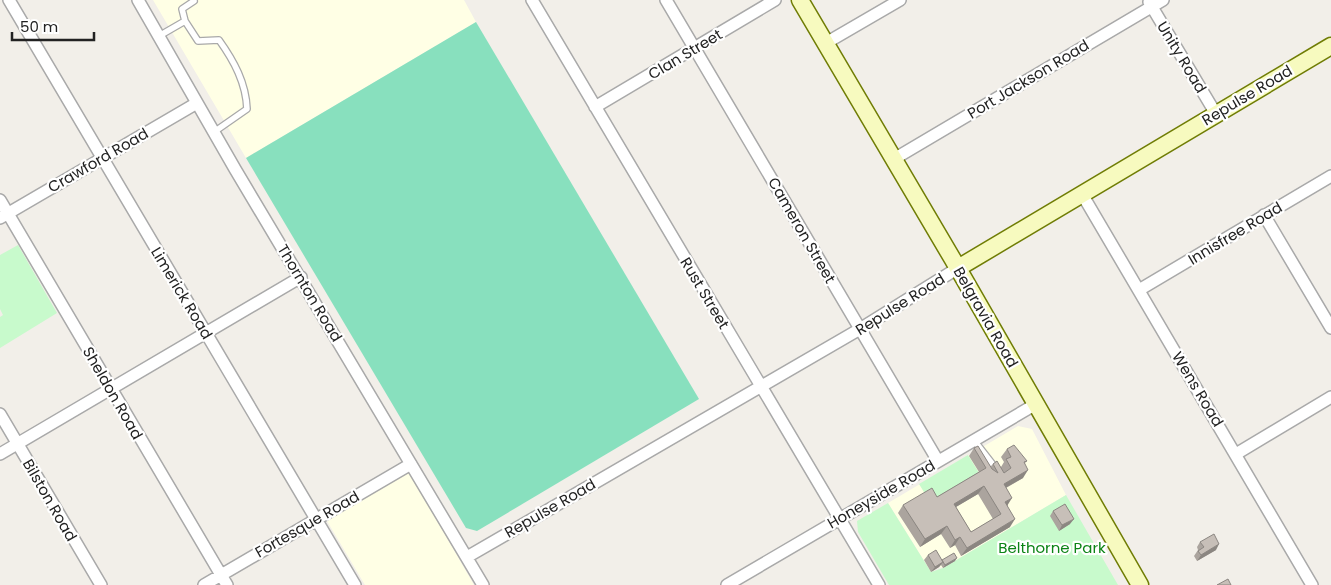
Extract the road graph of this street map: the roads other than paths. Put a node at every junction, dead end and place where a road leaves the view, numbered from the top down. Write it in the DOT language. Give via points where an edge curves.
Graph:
graph roads {
  1 [pos="9,0"];
  2 [pos="138,0"];
  3 [pos="532,0"];
  4 [pos="666,0"];
  5 [pos="775,0"];
  6 [pos="800,0"];
  7 [pos="900,0"];
  8 [pos="1163,0"];
  9 [pos="194,1"];
  10 [pos="1150,3"];
  11 [pos="185,20"];
  12 [pos="159,36"];
  13 [pos="826,43"];
  14 [pos="1331,46"];
  15 [pos="694,48"];
  16 [pos="197,103"];
  17 [pos="595,107"];
  18 [pos="1216,114"];
  19 [pos="214,132"];
  20 [pos="102,158"];
  21 [pos="894,159"];
  22 [pos="1331,176"];
  23 [pos="1082,194"];
  24 [pos="0,200"];
  25 [pos="4,215"];
  26 [pos="1264,215"];
  27 [pos="958,268"];
  28 [pos="301,277"];
  29 [pos="1139,290"];
  30 [pos="1331,328"];
  31 [pos="860,329"];
  32 [pos="206,334"];
  33 [pos="760,386"];
  34 [pos="111,389"];
  35 [pos="1331,398"];
  36 [pos="1036,404"];
  37 [pos="0,414"];
  38 [pos="974,439"];
  39 [pos="17,444"];
  40 [pos="0,454"];
  41 [pos="1236,454"];
  42 [pos="938,461"];
  43 [pos="411,464"];
  44 [pos="994,466"];
  45 [pos="840,518"];
  46 [pos="316,520"];
  47 [pos="467,557"];
  48 [pos="221,575"];
  49 [pos="101,585"];
  50 [pos="204,585"];
  51 [pos="227,585"];
  52 [pos="355,585"];
  53 [pos="483,585"];
  54 [pos="728,585"];
  55 [pos="879,585"];
  56 [pos="1140,585"];
  57 [pos="1312,585"];
  1 -- 20 [label="street, Limerick Road"];
  2 -- 12 [label="street, Thornton Road"];
  3 -- 17 [label="street, Rust Street"];
  4 -- 15 [label="street, Cameron Street"];
  5 -- 15 [label="street, Clan Street"];
  6 -- 13 [label="street, Belgravia Road"];
  7 -- 13 [label="street"];
  8 -- 10 [label="street, Port Jackson Road"];
  9 -- 11 [label="lane" via="182,9"];
  10 -- 18 [label="street, Unity Road"];
  10 -- 21 [label="street, Port Jackson Road"];
  11 -- 12 [label="lane"];
  11 -- 19 [label="lane" via="198,41 218,40 232,59 244,86 247,109"];
  12 -- 16 [label="street, Thornton Road"];
  13 -- 21 [label="street, Belgravia Road"];
  14 -- 18 [label="street, Repulse Road"];
  15 -- 17 [label="street, Clan Street"];
  15 -- 31 [label="street, Cameron Street"];
  16 -- 19 [label="street, Thornton Road"];
  16 -- 20 [label="street, Crawford Road"];
  17 -- 33 [label="street, Rust Street"];
  18 -- 23 [label="street, Repulse Road"];
  19 -- 28 [label="street, Thornton Road"];
  20 -- 25 [label="street, Crawford Road"];
  20 -- 32 [label="street, Limerick Road"];
  21 -- 27 [label="street, Belgravia Road"];
  22 -- 26 [label="street, Innisfree Road"];
  23 -- 27 [label="street, Repulse Road"];
  23 -- 29 [label="street, Wens Road"];
  24 -- 25 [label="street, Sheldon Road"];
  25 -- 34 [label="street, Sheldon Road"];
  26 -- 29 [label="street, Innisfree Road"];
  26 -- 30 [label="street"];
  27 -- 31 [label="street, Repulse Road"];
  27 -- 36 [label="street, Belgravia Road"];
  28 -- 32 [label="street"];
  28 -- 43 [label="street, Thornton Road"];
  29 -- 41 [label="street, Wens Road"];
  31 -- 33 [label="street, Repulse Road"];
  31 -- 42 [label="street, Cameron Street"];
  32 -- 34 [label="street"];
  32 -- 46 [label="street, Limerick Road"];
  33 -- 45 [label="street, Rust Street"];
  33 -- 47 [label="street, Repulse Road"];
  34 -- 39 [label="street"];
  34 -- 48 [label="street, Sheldon Road"];
  35 -- 41 [label="street"];
  36 -- 38 [label="street, Honeyside Road"];
  36 -- 56 [label="street, Belgravia Road"];
  37 -- 39 [label="street, Bilston Road"];
  38 -- 42 [label="street, Honeyside Road"];
  38 -- 44 [label="lane"];
  39 -- 40 [label="street"];
  39 -- 49 [label="street, Bilston Road"];
  41 -- 57 [label="street, Wens Road"];
  42 -- 45 [label="street, Honeyside Road"];
  43 -- 46 [label="street, Fortesque Road"];
  43 -- 47 [label="street, Thornton Road"];
  45 -- 54 [label="street, Honeyside Road"];
  45 -- 55 [label="street, Rust Street"];
  46 -- 48 [label="street, Fortesque Road"];
  46 -- 52 [label="street, Limerick Road"];
  47 -- 53 [label="street, Thornton Road"];
  48 -- 50 [label="street, Fortesque Road"];
  48 -- 51 [label="street, Sheldon Road"];
}
